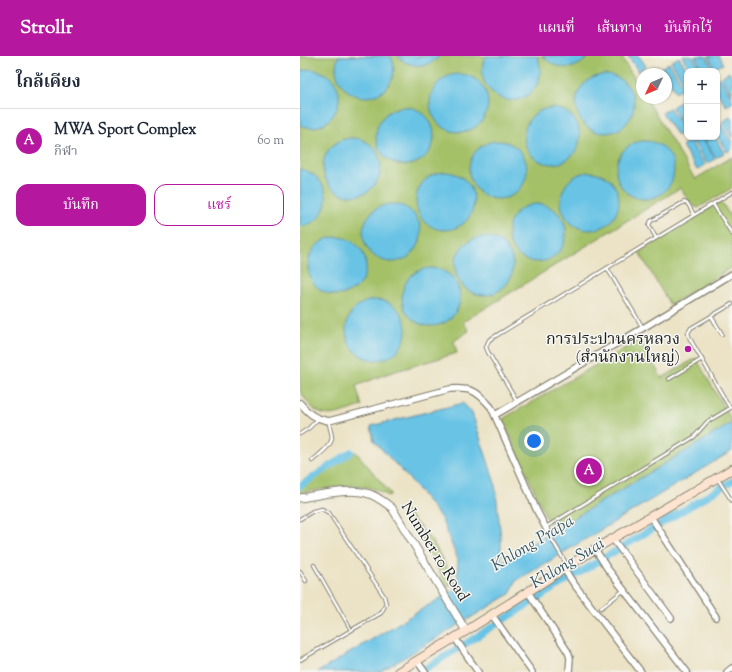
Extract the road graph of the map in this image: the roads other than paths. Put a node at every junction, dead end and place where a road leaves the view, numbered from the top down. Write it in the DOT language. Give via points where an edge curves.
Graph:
graph roads {
  1 [pos="732,192"];
  2 [pos="713,204"];
  3 [pos="694,215"];
  4 [pos="732,234"];
  5 [pos="656,238"];
  6 [pos="607,268"];
  7 [pos="732,274"];
  8 [pos="732,305"];
  9 [pos="711,316"];
  10 [pos="643,328"];
  11 [pos="722,334"];
  12 [pos="702,359"];
  13 [pos="669,379"];
  14 [pos="517,401"];
  15 [pos="300,403"];
  16 [pos="731,408"];
  17 [pos="495,415"];
  18 [pos="318,419"];
  19 [pos="329,421"];
  20 [pos="300,434"];
  21 [pos="312,460"];
  22 [pos="732,469"];
  23 [pos="718,480"];
  24 [pos="300,498"];
  25 [pos="732,501"];
  26 [pos="300,519"];
  27 [pos="652,521"];
  28 [pos="547,530"];
  29 [pos="615,542"];
  30 [pos="597,553"];
  31 [pos="314,565"];
  32 [pos="566,570"];
  33 [pos="300,571"];
  34 [pos="303,577"];
  35 [pos="300,579"];
  36 [pos="306,581"];
  37 [pos="624,590"];
  38 [pos="528,592"];
  39 [pos="601,608"];
  40 [pos="716,617"];
  41 [pos="494,618"];
  42 [pos="671,618"];
  43 [pos="464,628"];
  44 [pos="352,630"];
  45 [pos="456,641"];
  46 [pos="300,660"];
  47 [pos="421,667"];
  48 [pos="732,668"];
  49 [pos="398,672"];
  50 [pos="478,672"];
  51 [pos="532,672"];
  52 [pos="569,672"];
  53 [pos="641,672"];
  54 [pos="687,672"];
  55 [pos="728,672"];
  1 -- 2 [label="lane"];
  2 -- 3 [label="lane"];
  2 -- 4 [label="lane"];
  3 -- 5 [label="lane"];
  3 -- 5 [label="lane" via="684,202 651,221 649,225"];
  5 -- 6 [label="lane"];
  6 -- 10 [label="lane"];
  6 -- 14 [label="lane" via="489,340 486,347 488,352"];
  7 -- 10 [label="street"];
  8 -- 9 [label="lane"];
  9 -- 11 [label="lane"];
  9 -- 12 [label="lane" via="691,328 688,333"];
  10 -- 14 [label="street"];
  12 -- 13 [label="lane"];
  12 -- 16 [label="lane"];
  14 -- 17 [label="street"];
  15 -- 18 [label="street" via="309,414"];
  16 -- 28 [label="lane" via="707,422 694,437"];
  17 -- 19 [label="street" via="482,396 462,388"];
  17 -- 28 [label="street"];
  18 -- 19 [label="street"];
  18 -- 20 [label="lane"];
  19 -- 21 [label="lane" via="332,437 330,443"];
  22 -- 23 [label="main road"];
  23 -- 25 [label="lane"];
  23 -- 27 [label="main road"];
  24 -- 43 [label="street, Number 10 Road" via="356,491 373,495 392,508"];
  26 -- 44 [label="lane" via="322,509 329,513 384,596 386,604 380,613"];
  27 -- 29 [label="main road"];
  27 -- 40 [label="street"];
  28 -- 32 [label="lane" via="562,556"];
  29 -- 30 [label="main road"];
  29 -- 42 [label="street"];
  30 -- 32 [label="main road"];
  30 -- 37 [label="street"];
  31 -- 44 [label="lane"];
  32 -- 38 [label="main road"];
  32 -- 53 [label="street"];
  33 -- 34 [label="lane"];
  34 -- 35 [label="lane"];
  34 -- 36 [label="lane"];
  37 -- 39 [label="lane"];
  37 -- 54 [label="street"];
  38 -- 41 [label="main road"];
  38 -- 52 [label="street" via="568,652"];
  41 -- 43 [label="main road"];
  41 -- 51 [label="street"];
  43 -- 45 [label="main road"];
  44 -- 46 [label="lane"];
  45 -- 47 [label="main road"];
  45 -- 50 [label="street"];
  47 -- 49 [label="main road"];
  48 -- 55 [label="street"];
}
